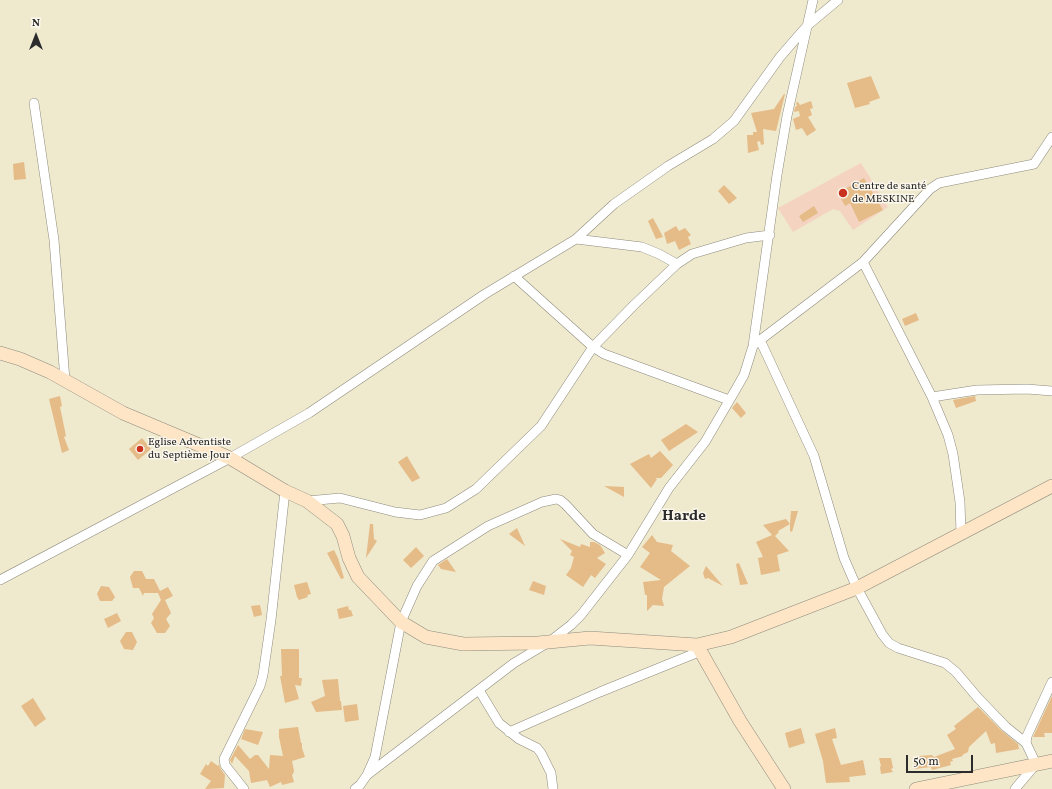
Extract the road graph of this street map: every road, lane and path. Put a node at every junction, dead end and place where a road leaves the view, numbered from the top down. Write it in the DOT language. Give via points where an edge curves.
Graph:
graph roads {
  1 [pos="813,0"];
  2 [pos="838,0"];
  3 [pos="808,25"];
  4 [pos="34,103"];
  5 [pos="1052,137"];
  6 [pos="770,235"];
  7 [pos="576,239"];
  8 [pos="863,262"];
  9 [pos="677,264"];
  10 [pos="514,276"];
  11 [pos="757,343"];
  12 [pos="593,347"];
  13 [pos="0,353"];
  14 [pos="65,380"];
  15 [pos="1052,391"];
  16 [pos="932,397"];
  17 [pos="729,400"];
  18 [pos="230,458"];
  19 [pos="1052,486"];
  20 [pos="284,491"];
  21 [pos="307,501"];
  22 [pos="961,534"];
  23 [pos="628,555"];
  24 [pos="0,580"];
  25 [pos="857,588"];
  26 [pos="401,622"];
  27 [pos="549,642"];
  28 [pos="699,648"];
  29 [pos="1052,682"];
  30 [pos="479,690"];
  31 [pos="509,732"];
  32 [pos="1026,743"];
  33 [pos="1052,761"];
  34 [pos="1036,764"];
  35 [pos="368,775"];
  36 [pos="244,789"];
  37 [pos="355,789"];
  38 [pos="553,789"];
  39 [pos="784,789"];
  40 [pos="916,789"];
  41 [pos="1015,789"];
  1 -- 3 [label="street"];
  2 -- 3 [label="street"];
  3 -- 6 [label="street" via="787,116"];
  3 -- 7 [label="street" via="780,57 734,121 713,139 668,166 614,204"];
  4 -- 14 [label="street" via="54,240"];
  5 -- 8 [label="street" via="1034,164 934,186"];
  6 -- 9 [label="street" via="746,238 700,251"];
  6 -- 11 [label="street"];
  7 -- 9 [label="street" via="642,247"];
  7 -- 10 [label="street"];
  8 -- 11 [label="street"];
  8 -- 16 [label="street"];
  9 -- 12 [label="street"];
  10 -- 12 [label="street"];
  10 -- 18 [label="street" via="309,414"];
  11 -- 17 [label="street" via="744,376"];
  11 -- 25 [label="street" via="814,456 844,558"];
  12 -- 17 [label="street" via="604,354"];
  12 -- 21 [label="street" via="541,426 476,490 446,508 420,515 395,512 340,498"];
  13 -- 14 [label="street" via="20,359"];
  14 -- 18 [label="street" via="123,413"];
  15 -- 16 [label="street" via="1028,388 977,390"];
  16 -- 22 [label="street" via="953,454 960,502"];
  17 -- 23 [label="street" via="705,442 669,488"];
  18 -- 20 [label="street"];
  18 -- 24 [label="street"];
  19 -- 22 [label="street"];
  20 -- 21 [label="street"];
  20 -- 36 [label="street" via="263,675 224,759 225,765"];
  21 -- 26 [label="street" via="336,524 358,577"];
  22 -- 25 [label="street"];
  23 -- 26 [label="street" via="593,534 560,500 542,502 488,526 433,561 417,586"];
  23 -- 27 [label="street" via="581,615"];
  25 -- 28 [label="street"];
  25 -- 32 [label="street" via="889,643 945,663 1006,727"];
  26 -- 27 [label="street" via="426,637 462,644"];
  26 -- 35 [label="street" via="375,757"];
  27 -- 28 [label="street" via="590,638"];
  27 -- 30 [label="street" via="514,663"];
  28 -- 31 [label="street"];
  28 -- 39 [label="street" via="740,721"];
  29 -- 32 [label="street"];
  30 -- 31 [label="street" via="499,723"];
  30 -- 35 [label="street"];
  31 -- 38 [label="street" via="541,753 551,773"];
  32 -- 34 [label="street"];
  33 -- 34 [label="street"];
  34 -- 40 [label="street"];
  34 -- 41 [label="street"];
  35 -- 37 [label="street"];
}
